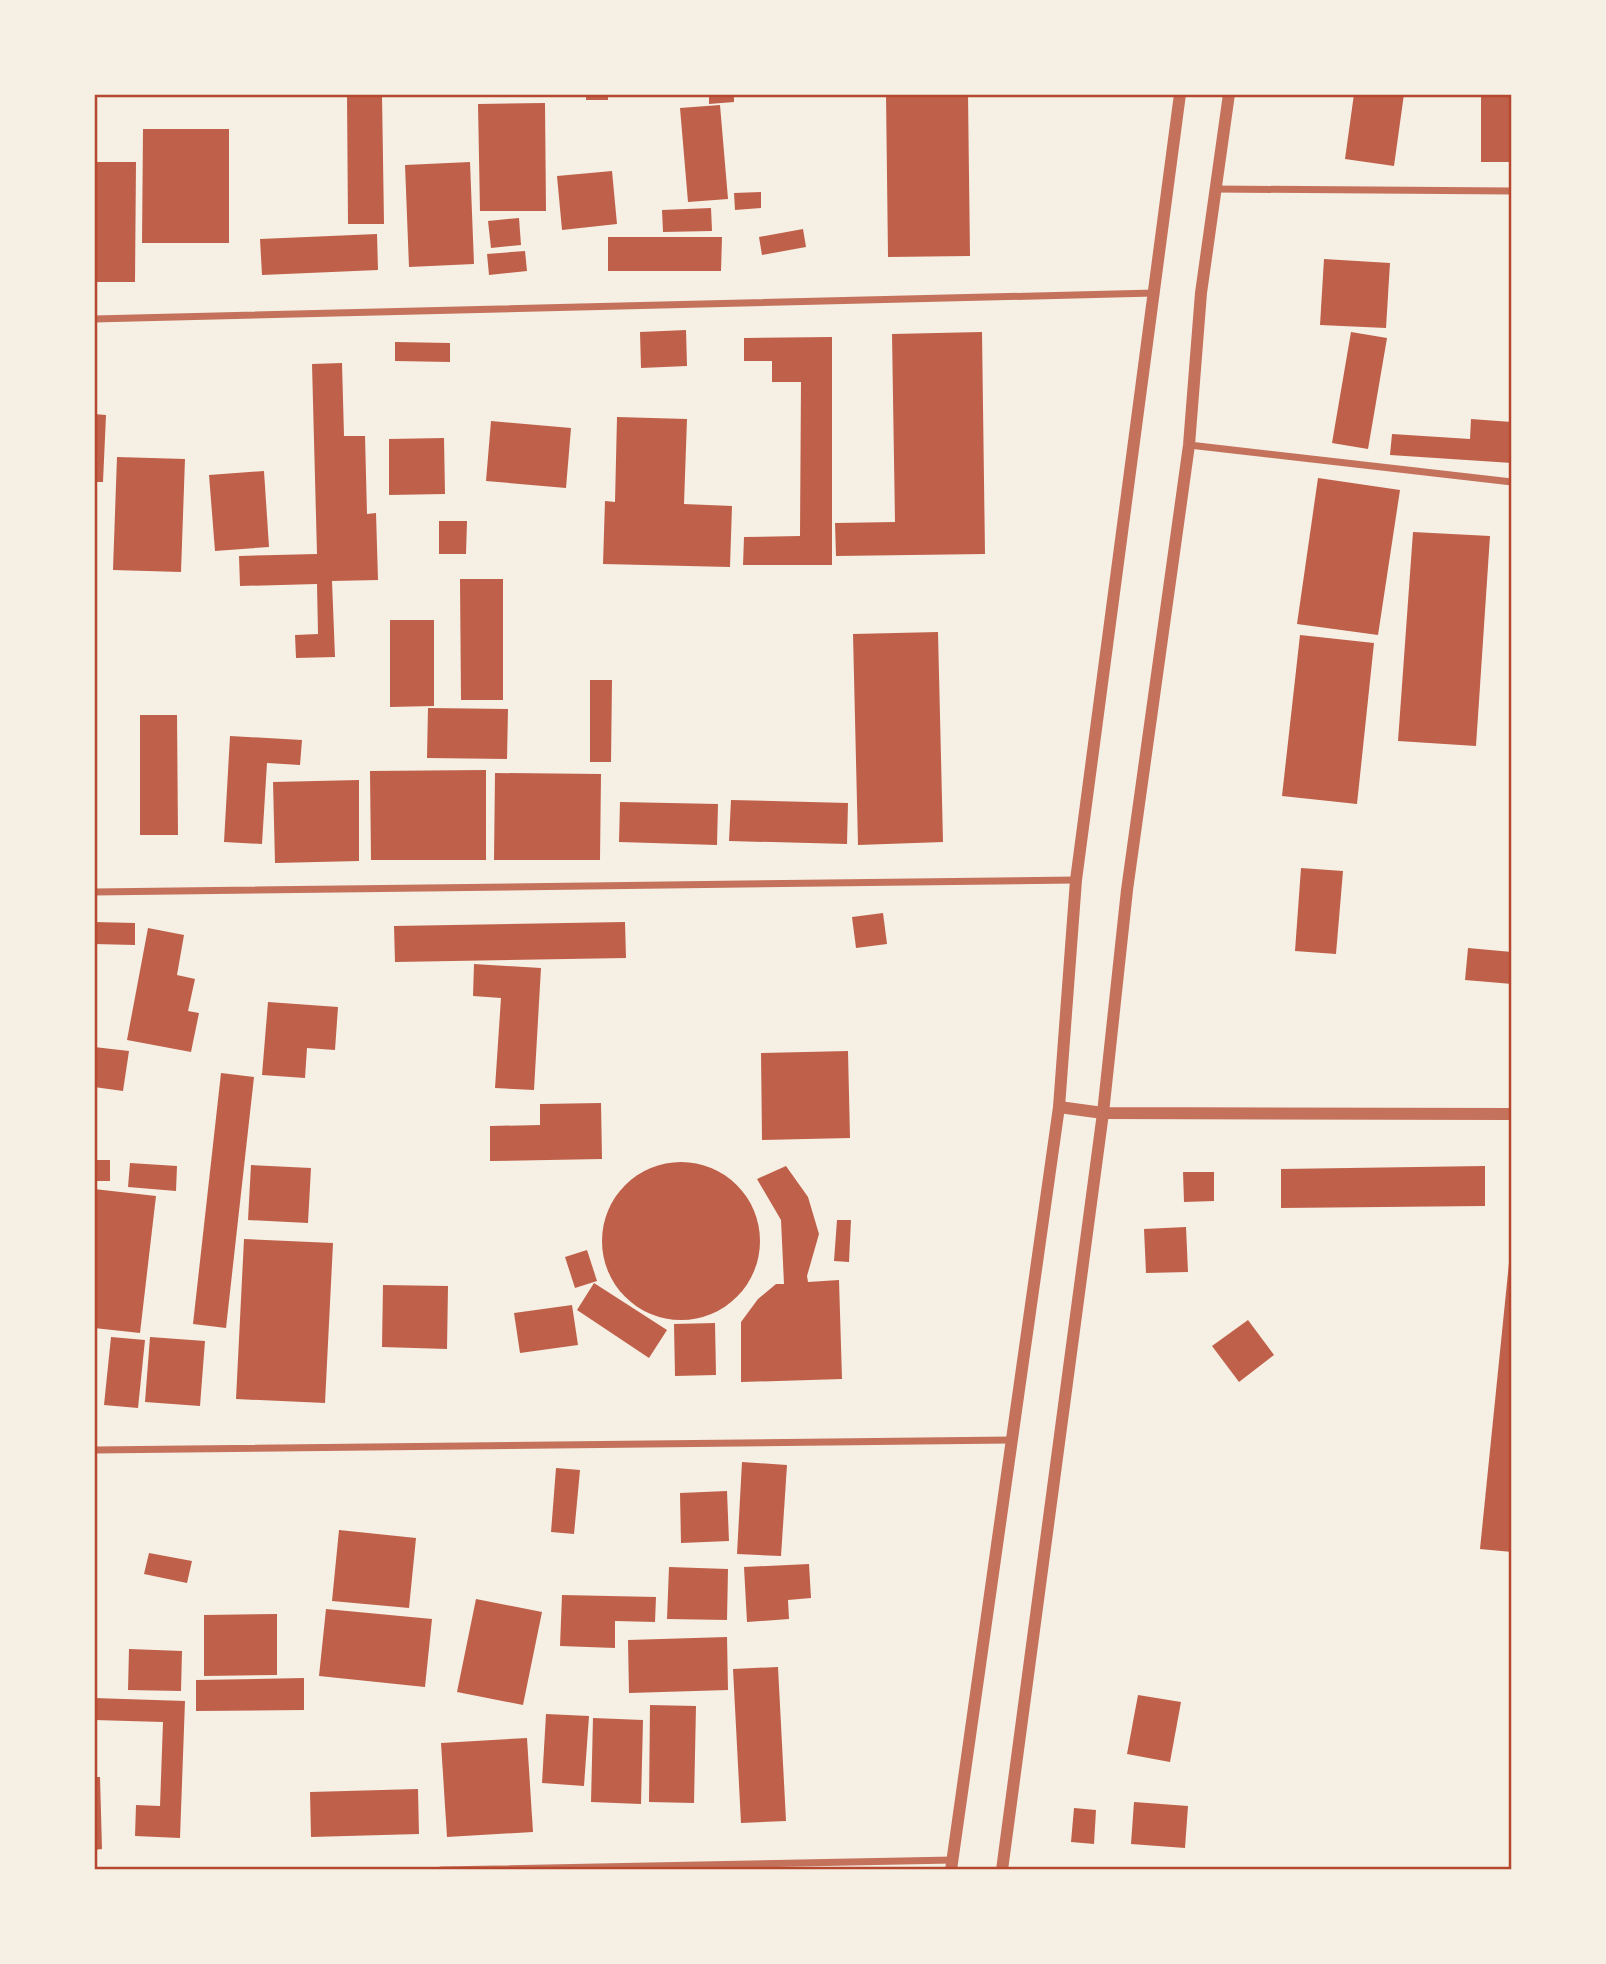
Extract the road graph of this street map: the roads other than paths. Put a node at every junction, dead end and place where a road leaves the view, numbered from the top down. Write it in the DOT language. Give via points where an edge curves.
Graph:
graph roads {
  1 [pos="1180,94"];
  2 [pos="1229,94"];
  3 [pos="1215,189"];
  4 [pos="1511,191"];
  5 [pos="1155,293"];
  6 [pos="94,319"];
  7 [pos="1189,444"];
  8 [pos="1511,482"];
  9 [pos="1076,880"];
  10 [pos="94,892"];
  11 [pos="1059,1107"];
  12 [pos="1103,1113"];
  13 [pos="1511,1114"];
  14 [pos="1011,1440"];
  15 [pos="94,1450"];
  16 [pos="952,1865"];
  17 [pos="441,1870"];
  18 [pos="1002,1870"];
  1 -- 5 [label="street"];
  2 -- 3 [label="street"];
  3 -- 4 [label="street"];
  3 -- 7 [label="street"];
  5 -- 6 [label="street"];
  5 -- 9 [label="street"];
  7 -- 8 [label="street"];
  7 -- 12 [label="street" via="1127,890"];
  9 -- 10 [label="street"];
  9 -- 11 [label="street"];
  11 -- 12 [label="street"];
  11 -- 14 [label="street"];
  12 -- 13 [label="street"];
  12 -- 18 [label="street"];
  14 -- 15 [label="street"];
  14 -- 16 [label="street"];
  16 -- 17 [label="street"];
}
